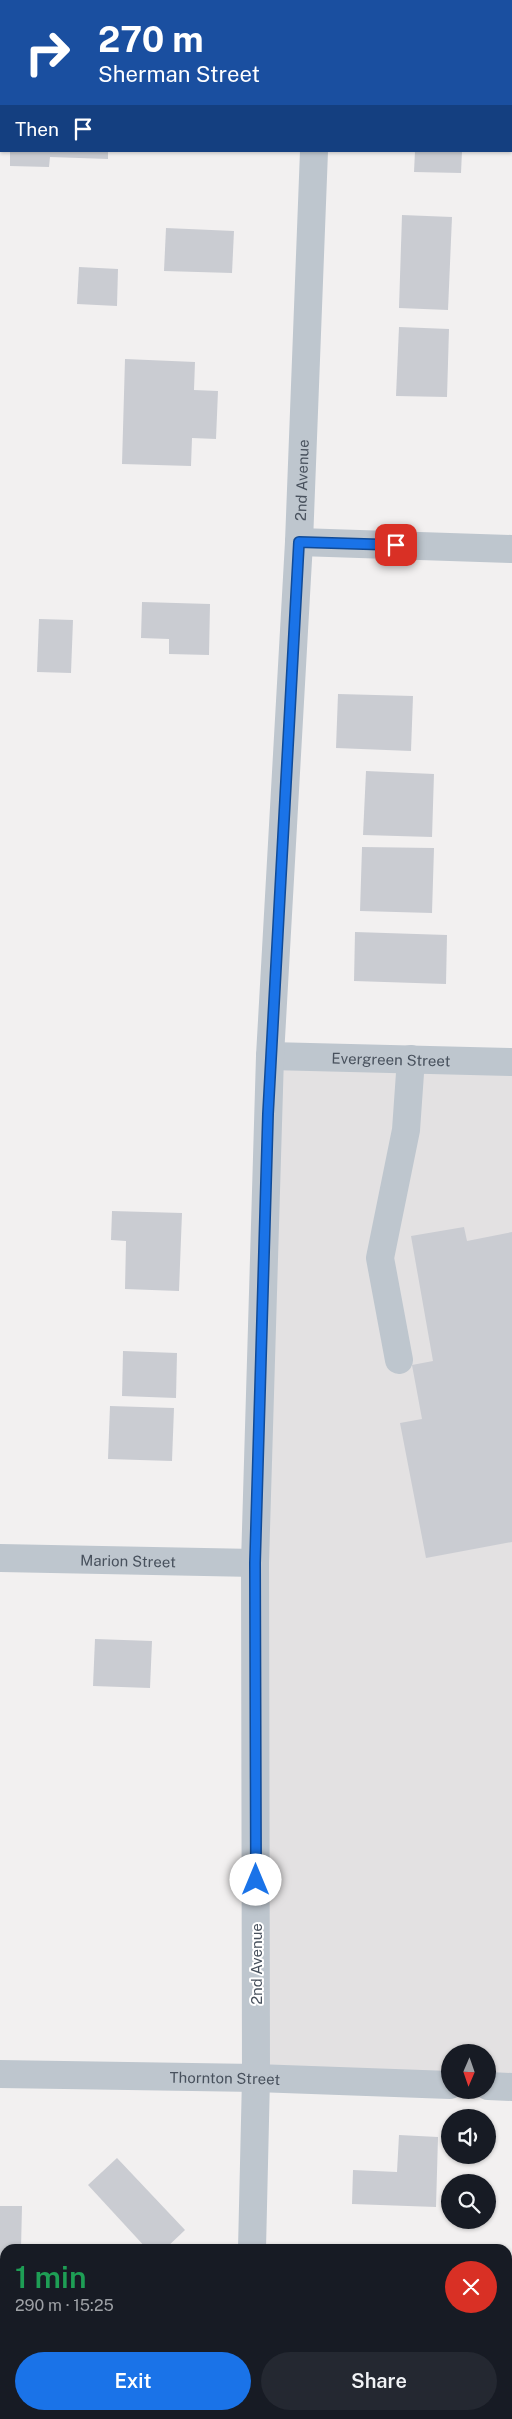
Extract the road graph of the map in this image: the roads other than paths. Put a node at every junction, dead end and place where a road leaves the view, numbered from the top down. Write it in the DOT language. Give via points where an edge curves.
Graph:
graph roads {
  1 [pos="314,152"];
  2 [pos="299,542"];
  3 [pos="512,549"];
  4 [pos="270,1056"];
  5 [pos="411,1059"];
  6 [pos="512,1062"];
  7 [pos="399,1360"];
  8 [pos="0,1558"];
  9 [pos="255,1563"];
  10 [pos="0,2074"];
  11 [pos="256,2078"];
  12 [pos="441,2085"];
  13 [pos="496,2086"];
  14 [pos="512,2087"];
  15 [pos="252,2244"];
  1 -- 2 [label="street, 2nd Avenue"];
  2 -- 3 [label="street"];
  2 -- 4 [label="street, 2nd Avenue"];
  4 -- 5 [label="street, Evergreen Street"];
  4 -- 9 [label="street, 2nd Avenue"];
  5 -- 6 [label="street, Evergreen Street"];
  5 -- 7 [label="street" via="406,1130 380,1258"];
  8 -- 9 [label="street, Marion Street"];
  9 -- 11 [label="street, 2nd Avenue"];
  10 -- 11 [label="street, Thornton Street"];
  11 -- 12 [label="street, Thornton Street"];
  11 -- 15 [label="street, 2nd Avenue"];
  13 -- 14 [label="street"];
}
